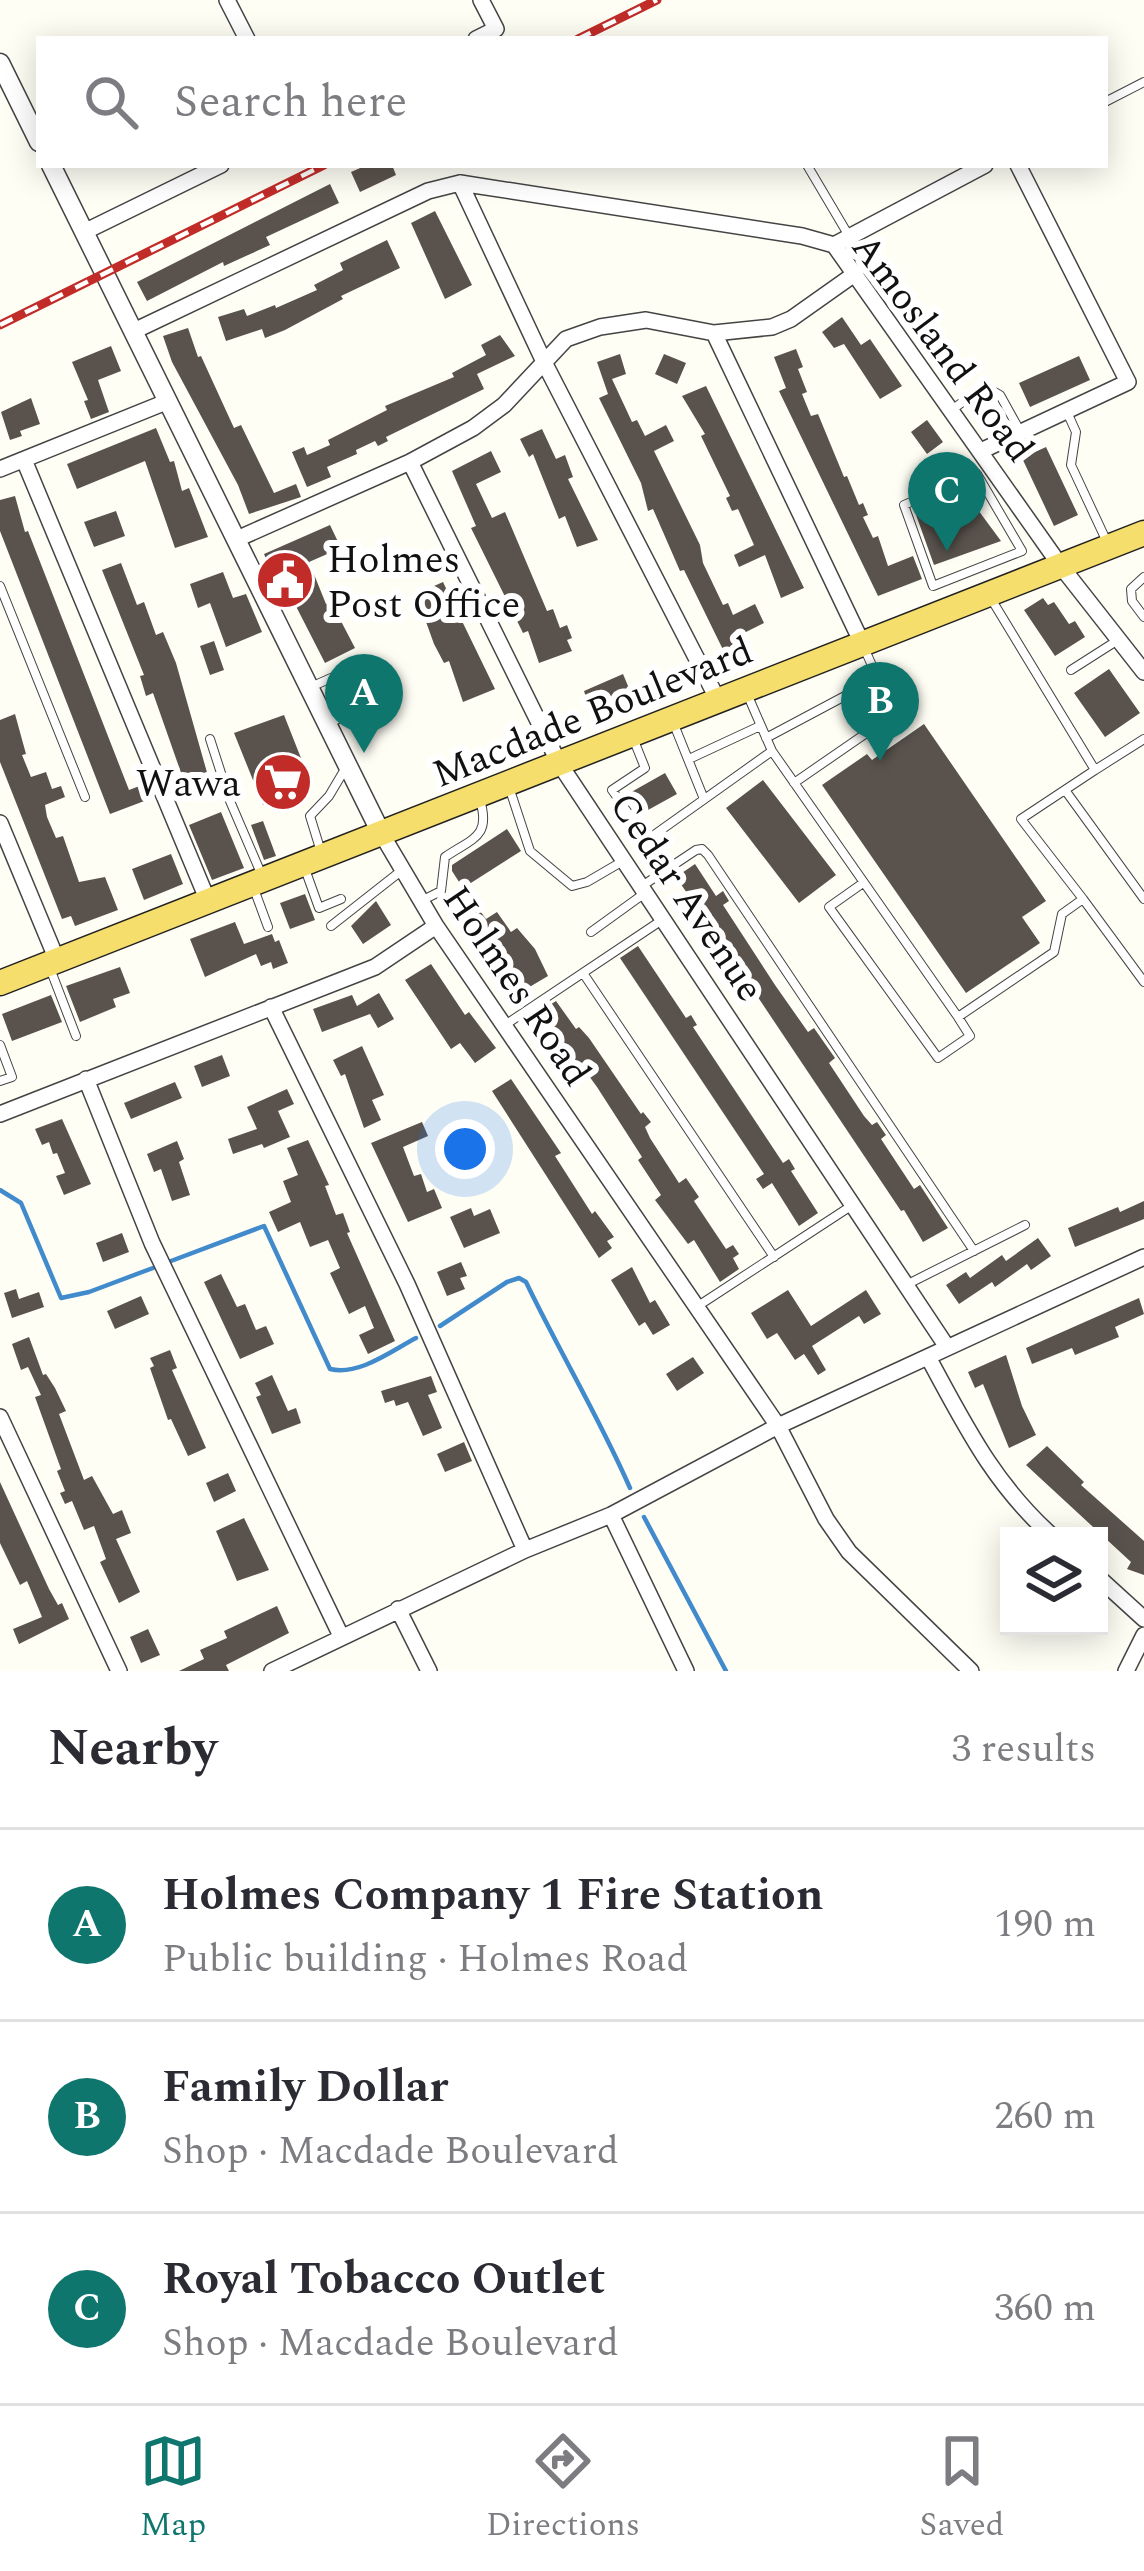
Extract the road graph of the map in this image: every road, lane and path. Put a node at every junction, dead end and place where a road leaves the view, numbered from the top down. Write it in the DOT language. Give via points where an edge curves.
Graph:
graph roads {
  1 [pos="227,0"];
  2 [pos="481,0"];
  3 [pos="245,36"];
  4 [pos="482,36"];
  5 [pos="1,69"];
  6 [pos="1144,82"];
  7 [pos="1108,100"];
  8 [pos="36,136"];
  9 [pos="52,168"];
  10 [pos="215,168"];
  11 [pos="808,168"];
  12 [pos="979,168"];
  13 [pos="1020,168"];
  14 [pos="460,183"];
  15 [pos="84,232"];
  16 [pos="842,241"];
  17 [pos="856,273"];
  18 [pos="134,331"];
  19 [pos="714,333"];
  20 [pos="545,364"];
  21 [pos="166,402"];
  22 [pos="953,409"];
  23 [pos="1067,411"];
  24 [pos="1021,432"];
  25 [pos="982,450"];
  26 [pos="23,460"];
  27 [pos="410,462"];
  28 [pos="0,470"];
  29 [pos="1011,492"];
  30 [pos="993,501"];
  31 [pos="1131,536"];
  32 [pos="237,539"];
  33 [pos="987,565"];
  34 [pos="1060,566"];
  35 [pos="1144,577"];
  36 [pos="0,586"];
  37 [pos="993,592"];
  38 [pos="1144,617"];
  39 [pos="1119,639"];
  40 [pos="862,644"];
  41 [pos="1071,670"];
  42 [pos="1144,672"];
  43 [pos="875,680"];
  44 [pos="309,688"];
  45 [pos="745,689"];
  46 [pos="718,700"];
  47 [pos="671,718"];
  48 [pos="327,724"];
  49 [pos="760,726"];
  50 [pos="632,734"];
  51 [pos="210,739"];
  52 [pos="766,739"];
  53 [pos="1144,739"];
  54 [pos="772,751"];
  55 [pos="689,759"];
  56 [pos="559,763"];
  57 [pos="347,765"];
  58 [pos="1094,770"];
  59 [pos="507,783"];
  60 [pos="794,783"];
  61 [pos="1065,790"];
  62 [pos="478,795"];
  63 [pos="85,797"];
  64 [pos="704,799"];
  65 [pos="0,823"];
  66 [pos="381,832"];
  67 [pos="313,860"];
  68 [pos="624,860"];
  69 [pos="402,870"];
  70 [pos="258,881"];
  71 [pos="863,883"];
  72 [pos="644,889"];
  73 [pos="341,898"];
  74 [pos="1083,899"];
  75 [pos="1144,899"];
  76 [pos="208,901"];
  77 [pos="421,901"];
  78 [pos="663,919"];
  79 [pos="331,926"];
  80 [pos="436,926"];
  81 [pos="268,927"];
  82 [pos="591,932"];
  83 [pos="53,962"];
  84 [pos="584,973"];
  85 [pos="1144,982"];
  86 [pos="0,983"];
  87 [pos="271,1007"];
  88 [pos="958,1017"];
  89 [pos="505,1026"];
  90 [pos="76,1036"];
  91 [pos="0,1045"];
  92 [pos="86,1079"];
  93 [pos="0,1082"];
  94 [pos="0,1114"];
  95 [pos="853,1205"];
  96 [pos="1025,1225"];
  97 [pos="974,1251"];
  98 [pos="774,1256"];
  99 [pos="1144,1257"];
  100 [pos="906,1285"];
  101 [pos="697,1307"];
  102 [pos="946,1347"];
  103 [pos="928,1357"];
  104 [pos="0,1417"];
  105 [pos="778,1426"];
  106 [pos="611,1515"];
  107 [pos="1044,1527"];
  108 [pos="525,1550"];
  109 [pos="1108,1586"];
  110 [pos="398,1609"];
  111 [pos="1144,1618"];
  112 [pos="1144,1635"];
  113 [pos="341,1636"];
  114 [pos="119,1671"];
  115 [pos="272,1671"];
  116 [pos="429,1671"];
  117 [pos="686,1671"];
  118 [pos="971,1671"];
  119 [pos="1126,1671"];
  1 -- 3 [label="street"];
  2 -- 4 [label="street" via="496,29"];
  5 -- 8 [label="street"];
  6 -- 7 [label="lane"];
  9 -- 15 [label="street, Holmes Road"];
  10 -- 15 [label="street"];
  11 -- 16 [label="lane"];
  12 -- 16 [label="street"];
  13 -- 23 [label="street" via="1128,382"];
  14 -- 16 [label="street, Amosland Road"];
  14 -- 18 [label="street, Amosland Road"];
  14 -- 20 [label="street"];
  15 -- 18 [label="street, Holmes Road"];
  16 -- 17 [label="street, Amosland Road"];
  17 -- 19 [label="street" via="791,319"];
  17 -- 22 [label="street, Amosland Road"];
  18 -- 21 [label="street, Holmes Road"];
  19 -- 20 [label="street" via="646,320 599,327 566,339"];
  19 -- 40 [label="street"];
  20 -- 27 [label="street" via="488,417"];
  20 -- 46 [label="street"];
  21 -- 26 [label="street"];
  21 -- 32 [label="street, Holmes Road"];
  22 -- 24 [label="lane" via="991,391"];
  22 -- 25 [label="street, Amosland Road"];
  23 -- 24 [label="street"];
  23 -- 31 [label="lane" via="1076,431 1071,465"];
  24 -- 25 [label="street"];
  25 -- 29 [label="street, Amosland Road"];
  26 -- 28 [label="street"];
  26 -- 76 [label="street"];
  27 -- 32 [label="street"];
  27 -- 56 [label="street, Cedar Avenue"];
  29 -- 30 [label="lane"];
  29 -- 34 [label="street, Amosland Road"];
  30 -- 33 [label="lane" via="1022,551"];
  30 -- 33 [label="lane" via="977,474 904,506 933,586"];
  31 -- 34 [label="main road, Macdade Boulevard"];
  32 -- 44 [label="street, Holmes Road"];
  33 -- 37 [label="lane"];
  34 -- 37 [label="main road, Macdade Boulevard"];
  34 -- 39 [label="street, Amosland Road"];
  35 -- 38 [label="lane" via="1131,589"];
  36 -- 63 [label="lane"];
  37 -- 40 [label="main road, Macdade Boulevard"];
  37 -- 58 [label="lane"];
  39 -- 41 [label="lane"];
  39 -- 42 [label="street, Amosland Road"];
  40 -- 43 [label="lane"];
  40 -- 45 [label="main road, Macdade Boulevard"];
  43 -- 52 [label="lane"];
  43 -- 60 [label="lane" via="894,714"];
  44 -- 48 [label="street, Holmes Road"];
  44 -- 48 [label="lane" via="365,663 382,680 380,699"];
  45 -- 46 [label="main road, Macdade Boulevard"];
  45 -- 49 [label="lane"];
  46 -- 47 [label="main road, Macdade Boulevard"];
  47 -- 50 [label="main road, Macdade Boulevard"];
  47 -- 55 [label="lane"];
  48 -- 57 [label="street, Holmes Road"];
  49 -- 52 [label="lane"];
  49 -- 55 [label="lane"];
  50 -- 56 [label="main road, Macdade Boulevard"];
  50 -- 64 [label="lane" via="645,768 612,790 646,840"];
  51 -- 70 [label="lane"];
  52 -- 54 [label="lane"];
  53 -- 58 [label="lane"];
  54 -- 60 [label="lane"];
  54 -- 64 [label="lane"];
  55 -- 64 [label="lane"];
  56 -- 59 [label="main road, Macdade Boulevard"];
  56 -- 68 [label="street, Cedar Avenue"];
  57 -- 66 [label="street, Holmes Road"];
  57 -- 67 [label="lane" via="310,816"];
  58 -- 61 [label="lane"];
  59 -- 62 [label="main road, Macdade Boulevard"];
  59 -- 68 [label="lane" via="530,851 572,886"];
  60 -- 71 [label="lane"];
  61 -- 74 [label="lane" via="1021,819"];
  61 -- 75 [label="lane"];
  62 -- 66 [label="main road, Macdade Boulevard"];
  62 -- 77 [label="lane" via="483,830 445,857 441,891"];
  65 -- 83 [label="street"];
  66 -- 67 [label="main road, Macdade Boulevard"];
  66 -- 69 [label="street, Holmes Road"];
  67 -- 70 [label="main road, Macdade Boulevard"];
  67 -- 73 [label="lane" via="319,908"];
  68 -- 72 [label="street, Cedar Avenue"];
  69 -- 77 [label="street, Holmes Road"];
  69 -- 79 [label="lane"];
  70 -- 76 [label="main road, Macdade Boulevard"];
  70 -- 81 [label="lane"];
  71 -- 88 [label="lane"];
  71 -- 88 [label="lane" via="829,908 938,1058 970,1036"];
  72 -- 78 [label="street, Cedar Avenue"];
  72 -- 82 [label="lane"];
  72 -- 97 [label="lane" via="696,850 708,855"];
  74 -- 85 [label="lane"];
  74 -- 88 [label="lane" via="1062,914 1054,952"];
  76 -- 83 [label="main road, Macdade Boulevard"];
  77 -- 80 [label="street, Holmes Road"];
  78 -- 84 [label="lane"];
  78 -- 95 [label="street, Cedar Avenue"];
  80 -- 87 [label="street" via="375,967"];
  80 -- 89 [label="street, Holmes Road"];
  83 -- 86 [label="main road, Macdade Boulevard"];
  83 -- 90 [label="lane"];
  84 -- 89 [label="lane"];
  84 -- 98 [label="lane"];
  87 -- 92 [label="street"];
  87 -- 108 [label="street"];
  89 -- 101 [label="street, Holmes Road"];
  91 -- 93 [label="lane" via="12,1077"];
  92 -- 94 [label="street"];
  92 -- 113 [label="street" via="152,1243"];
  95 -- 98 [label="lane"];
  95 -- 100 [label="street, Cedar Avenue"];
  96 -- 97 [label="lane"];
  97 -- 100 [label="lane"];
  98 -- 101 [label="lane"];
  99 -- 102 [label="street"];
  100 -- 102 [label="street, Cedar Avenue"];
  101 -- 105 [label="street, Holmes Road"];
  102 -- 103 [label="street"];
  103 -- 105 [label="street"];
  103 -- 107 [label="street" via="994,1474"];
  104 -- 114 [label="street"];
  105 -- 106 [label="street"];
  105 -- 118 [label="street, Holmes Road" via="849,1552"];
  106 -- 108 [label="street"];
  106 -- 117 [label="street"];
  108 -- 110 [label="street"];
  109 -- 111 [label="street"];
  110 -- 113 [label="street"];
  110 -- 116 [label="street"];
  112 -- 119 [label="street"];
  113 -- 115 [label="street"];
}
